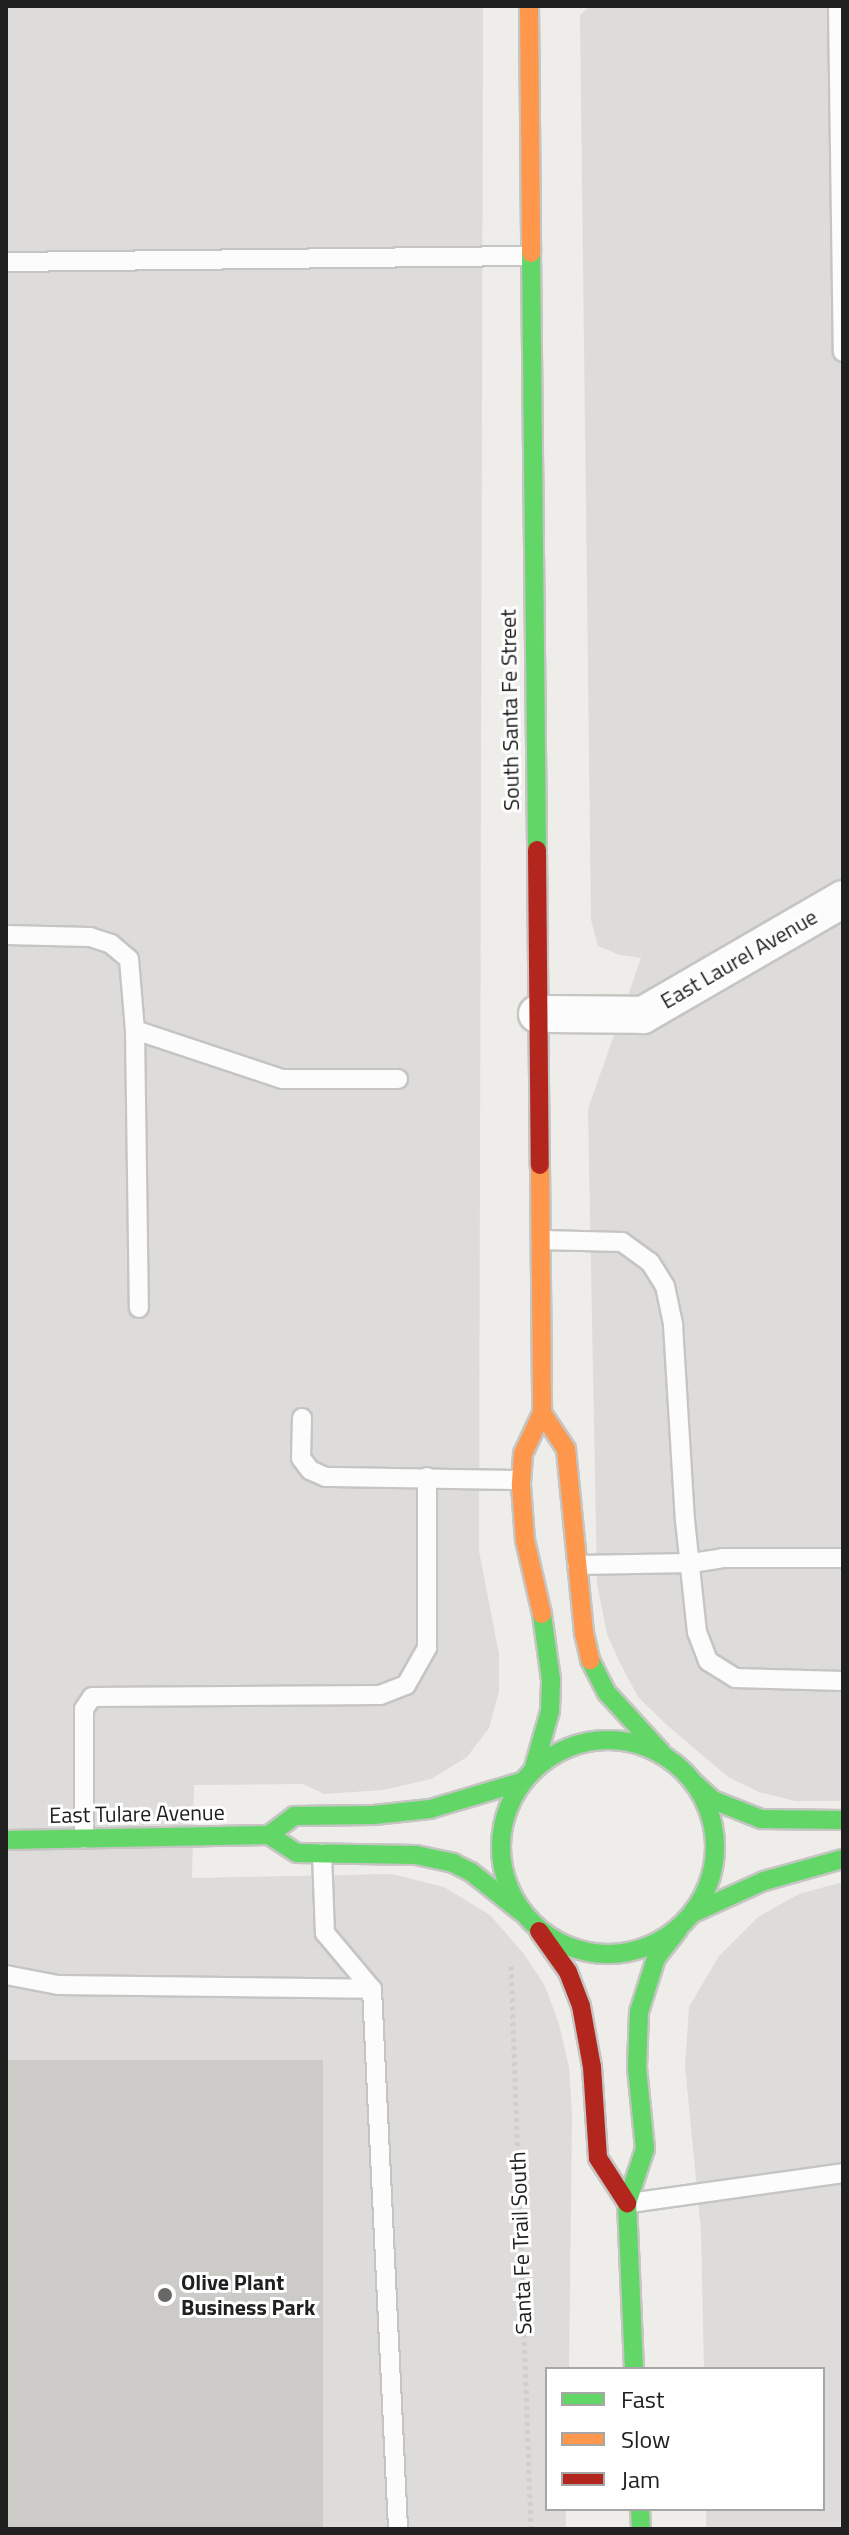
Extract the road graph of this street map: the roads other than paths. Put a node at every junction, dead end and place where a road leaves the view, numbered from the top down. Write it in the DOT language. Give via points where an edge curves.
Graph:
graph roads {
  1 [pos="529,6"];
  2 [pos="838,6"];
  3 [pos="529,256"];
  4 [pos="6,262"];
  5 [pos="843,352"];
  6 [pos="843,899"];
  7 [pos="6,935"];
  8 [pos="537,1014"];
  9 [pos="135,1030"];
  10 [pos="398,1079"];
  11 [pos="538,1240"];
  12 [pos="139,1308"];
  13 [pos="542,1413"];
  14 [pos="302,1418"];
  15 [pos="427,1477"];
  16 [pos="521,1480"];
  17 [pos="843,1558"];
  18 [pos="692,1563"];
  19 [pos="577,1565"];
  20 [pos="843,1681"];
  21 [pos="668,1759"];
  22 [pos="529,1776"];
  23 [pos="693,1782"];
  24 [pos="843,1820"];
  25 [pos="269,1835"];
  26 [pos="84,1839"];
  27 [pos="6,1840"];
  28 [pos="322,1853"];
  29 [pos="843,1859"];
  30 [pos="688,1919"];
  31 [pos="530,1921"];
  32 [pos="6,1975"];
  33 [pos="372,1989"];
  34 [pos="843,2173"];
  35 [pos="627,2203"];
  36 [pos="634,2367"];
  37 [pos="398,2529"];
  1 -- 3 [label="street, South Santa Fe Street"];
  2 -- 5 [label="lane"];
  3 -- 4 [label="lane"];
  3 -- 8 [label="street, South Santa Fe Street"];
  6 -- 8 [label="street, East Laurel Avenue" via="643,1015"];
  7 -- 9 [label="lane" via="55,934 111,944 129,959"];
  8 -- 11 [label="street, South Santa Fe Street"];
  9 -- 10 [label="lane" via="282,1079"];
  9 -- 12 [label="lane"];
  11 -- 13 [label="street, South Santa Fe Street"];
  11 -- 18 [label="lane" via="622,1242 650,1262 665,1286 673,1325"];
  13 -- 16 [label="street, South Santa Fe Street" via="523,1454"];
  13 -- 19 [label="street" via="566,1449"];
  14 -- 15 [label="lane" via="301,1458 310,1470 326,1477"];
  15 -- 16 [label="lane"];
  15 -- 26 [label="lane" via="427,1648 406,1685 380,1695 92,1697 84,1709"];
  16 -- 22 [label="street, South Santa Fe Street" via="525,1540 547,1635 551,1680 550,1711"];
  17 -- 18 [label="lane" via="722,1558"];
  18 -- 19 [label="lane"];
  18 -- 20 [label="lane" via="697,1632 708,1661 735,1678"];
  19 -- 21 [label="street" via="594,1672 624,1715"];
  21 -- 22 [label="street" via="632,1743 605,1740 566,1749"];
  21 -- 23 [label="street"];
  22 -- 25 [label="street, East Tulare Avenue" via="430,1809 294,1816"];
  22 -- 31 [label="street" via="506,1816 501,1855 511,1893"];
  23 -- 24 [label="street" via="713,1800 761,1819"];
  23 -- 30 [label="street" via="708,1806 716,1848 712,1876"];
  25 -- 26 [label="street, East Tulare Avenue"];
  25 -- 28 [label="street, East Tulare Avenue" via="297,1853"];
  26 -- 27 [label="street, East Tulare Avenue"];
  28 -- 31 [label="street, East Tulare Avenue" via="434,1857 471,1872"];
  28 -- 33 [label="lane" via="325,1933"];
  29 -- 30 [label="street" via="764,1881"];
  30 -- 31 [label="street" via="657,1943 610,1954 578,1950"];
  30 -- 35 [label="street" via="656,1958 640,2002 637,2067 645,2149"];
  31 -- 35 [label="street" via="568,1972 581,2006 592,2067 598,2158"];
  32 -- 33 [label="lane" via="58,1985"];
  33 -- 37 [label="lane"];
  34 -- 35 [label="lane"];
  35 -- 36 [label="street"];
}
